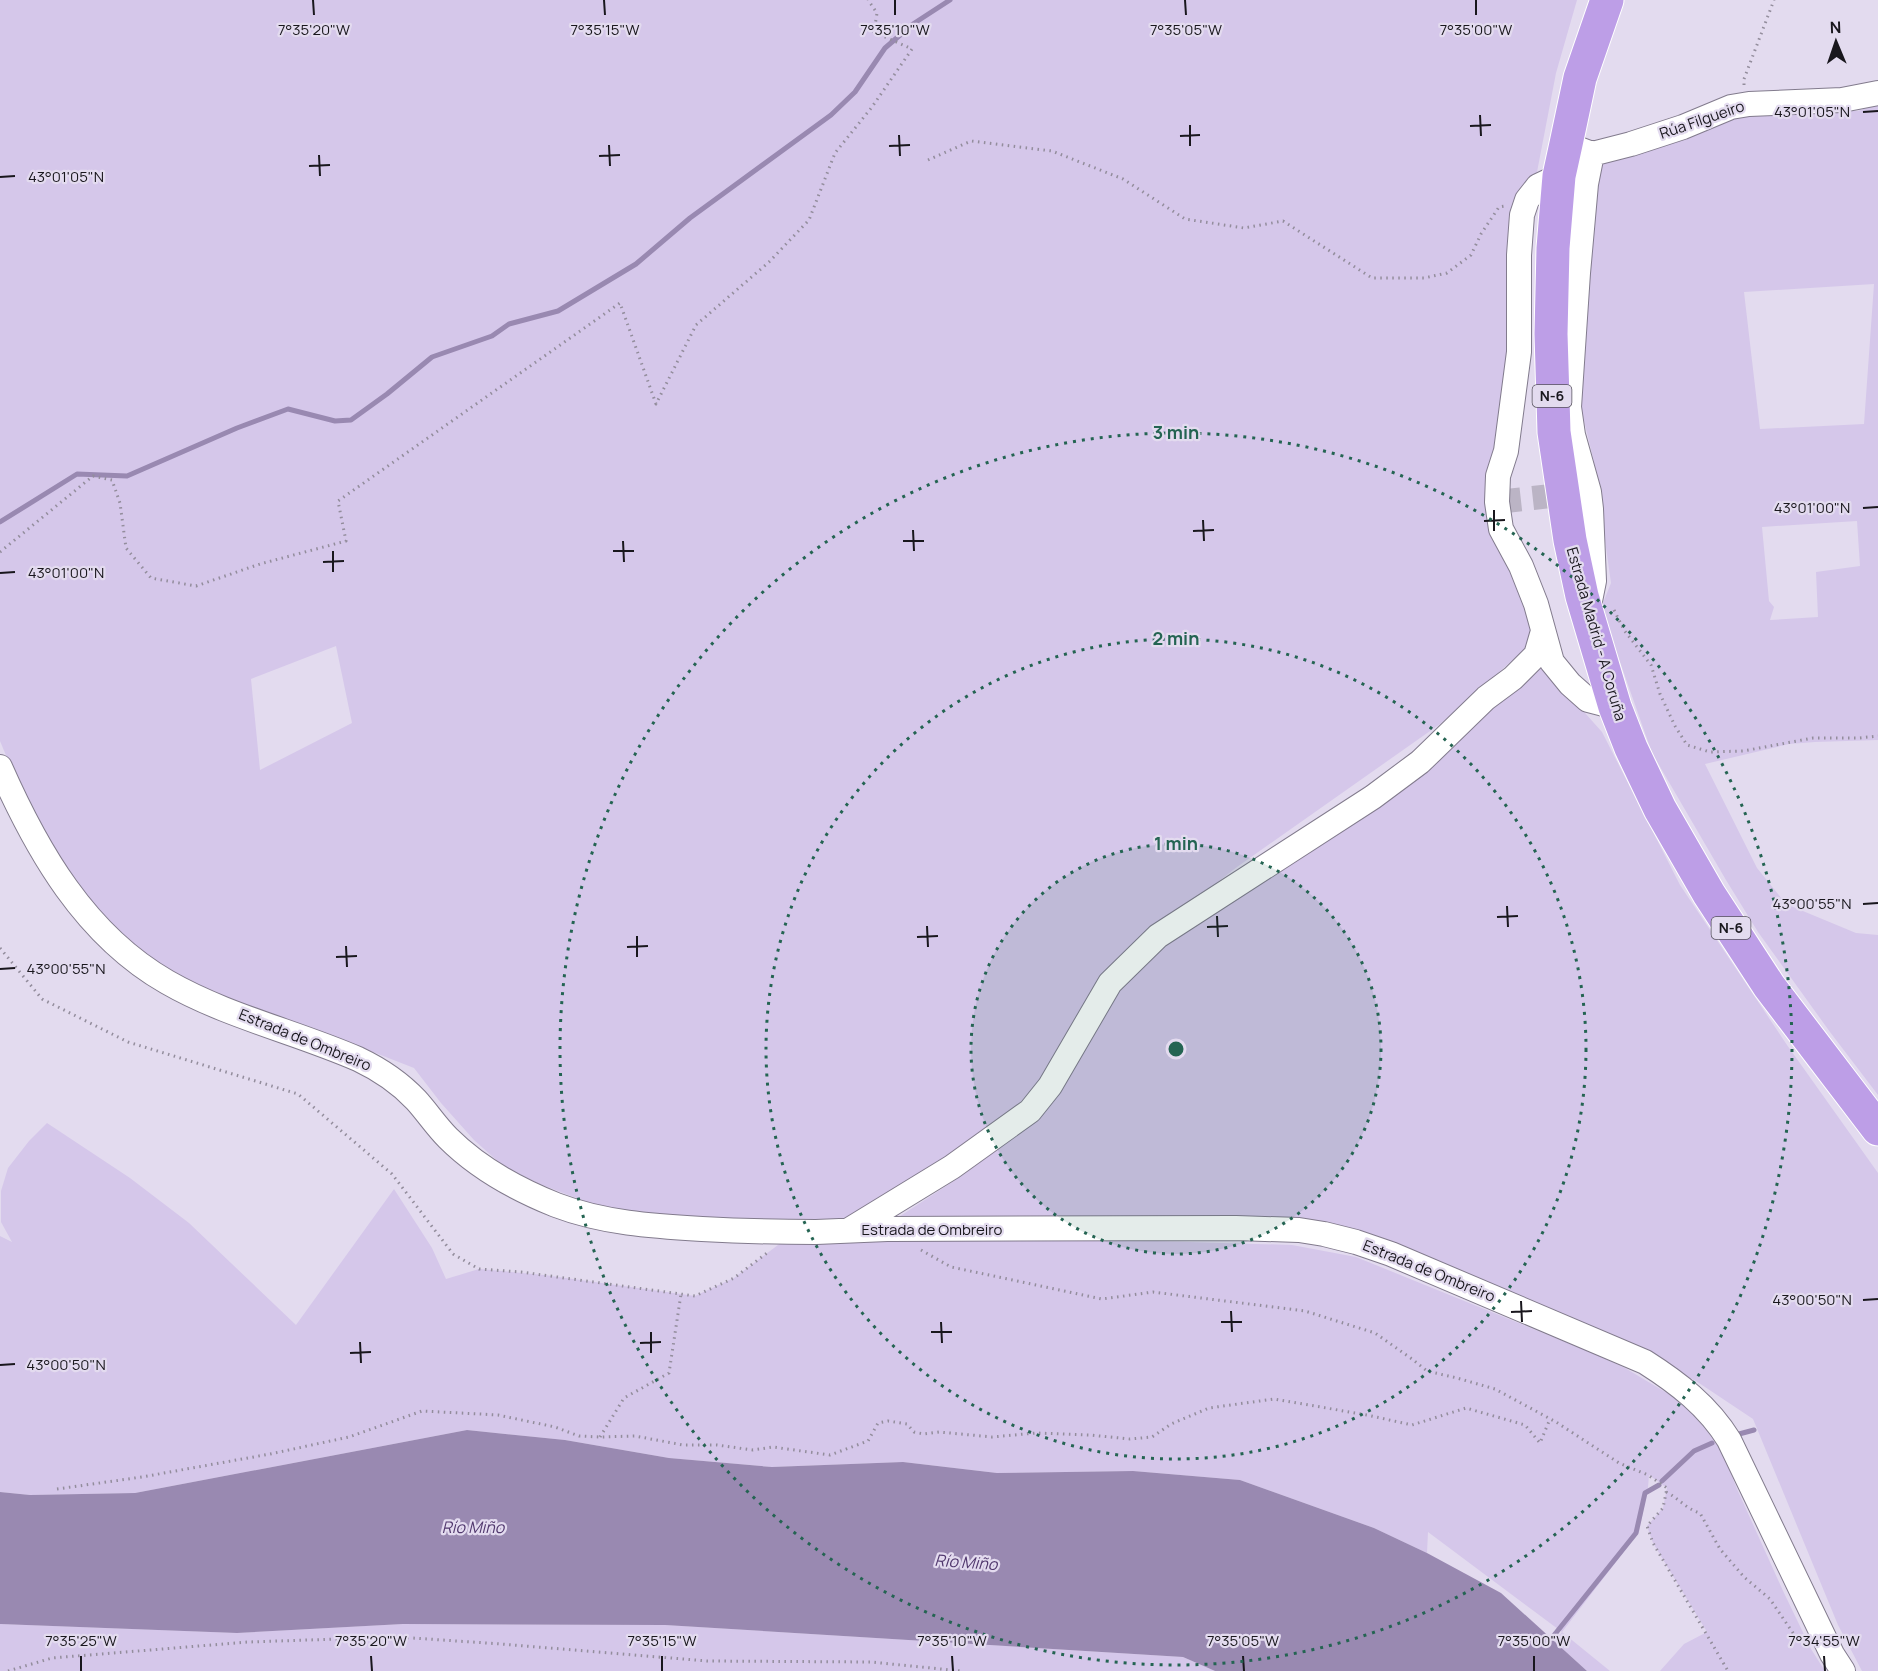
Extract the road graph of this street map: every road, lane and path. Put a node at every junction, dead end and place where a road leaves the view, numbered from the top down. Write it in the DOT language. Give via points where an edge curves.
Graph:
graph roads {
  1 [pos="868,0"];
  2 [pos="1607,0"];
  3 [pos="1774,0"];
  4 [pos="1878,93"];
  5 [pos="1741,105"];
  6 [pos="1579,149"];
  7 [pos="928,160"];
  8 [pos="1559,176"];
  9 [pos="1527,200"];
  10 [pos="0,552"];
  11 [pos="1594,581"];
  12 [pos="1588,614"];
  13 [pos="1543,631"];
  14 [pos="1615,707"];
  15 [pos="1878,736"];
  16 [pos="0,767"];
  17 [pos="0,948"];
  18 [pos="1878,1129"];
  19 [pos="849,1230"];
  20 [pos="795,1232"];
  21 [pos="921,1250"];
  22 [pos="681,1294"];
  23 [pos="1550,1419"];
  24 [pos="600,1437"];
  25 [pos="57,1489"];
  26 [pos="1666,1492"];
  27 [pos="1810,1641"];
  28 [pos="8,1671"];
  29 [pos="961,1671"];
  30 [pos="1728,1671"];
  31 [pos="1843,1671"];
  1 -- 10 [label="path" via="876,13 874,32 912,49 835,153 809,220 769,262 696,325 656,404 620,303 338,501 346,541 196,586 151,578 126,548 120,503 112,480 93,476"];
  2 -- 6 [label="highway, Estrada Madrid - A Coruña / N-6" via="1580,78"];
  3 -- 5 [label="path" via="1744,79"];
  4 -- 5 [label="street, Rúa Filgueiro" via="1842,100"];
  5 -- 6 [label="street, Rúa Filgueiro" via="1631,144"];
  6 -- 8 [label="highway, Estrada Madrid - A Coruña / N-6"];
  6 -- 11 [label="street" via="1586,184 1569,407 1591,509"];
  7 -- 9 [label="path" via="971,141 1052,151 1123,179 1185,219 1244,228 1283,221 1372,278 1424,278 1447,273 1471,255 1500,207"];
  8 -- 9 [label="street" via="1538,186"];
  8 -- 12 [label="highway, Estrada Madrid - A Coruña / N-6" via="1551,334 1554,432 1570,540"];
  9 -- 13 [label="street" via="1519,255 1519,352 1497,502 1501,529 1521,566"];
  11 -- 12 [label="street"];
  11 -- 15 [label="path" via="1651,665 1660,694 1687,745 1710,752 1743,751 1813,738"];
  12 -- 14 [label="highway, Estrada Madrid - A Coruña / N-6"];
  13 -- 14 [label="street" via="1552,662 1569,684 1588,699"];
  13 -- 19 [label="street" via="1536,656 1420,762 1373,797 1158,936 1110,982 1050,1086 1030,1111 952,1167"];
  14 -- 18 [label="highway, Estrada Madrid - A Coruña / N-6" via="1660,809 1709,894 1769,986"];
  16 -- 20 [label="street, Estrada de Ombreiro" via="41,850 74,901 123,953 168,983 212,1004 328,1047 380,1071 413,1097 463,1152 500,1179 557,1205 621,1222"];
  17 -- 20 [label="path" via="42,999 128,1042 298,1094 392,1174 453,1254 479,1269 695,1296 735,1278"];
  19 -- 20 [label="street, Estrada de Ombreiro"];
  19 -- 31 [label="street, Estrada de Ombreiro" via="1236,1228 1324,1234 1391,1254 1645,1362 1674,1380 1710,1413 1725,1433"];
  21 -- 23 [label="path" via="951,1267 1102,1299 1153,1292 1305,1311 1375,1333 1427,1371 1495,1389"];
  22 -- 24 [label="path" via="669,1373 624,1398"];
  23 -- 24 [label="path" via="1540,1443 1525,1425 1466,1408 1412,1425 1274,1399 1209,1408 1152,1437 1130,1439 1036,1433 992,1437 924,1434 914,1432 907,1424 888,1420 878,1424 868,1441 830,1455 773,1447 753,1450 682,1445 635,1436"];
  23 -- 26 [label="path" via="1619,1463 1648,1475 1667,1488"];
  24 -- 25 [label="path" via="579,1436 498,1414 422,1411 349,1437 304,1447"];
  26 -- 27 [label="path" via="1689,1510 1700,1513 1733,1566 1770,1599 1795,1636"];
  26 -- 30 [label="path" via="1663,1508 1647,1526 1653,1543"];
  28 -- 29 [label="path" via="52,1658 248,1642 398,1637 707,1661 871,1662"];
}
